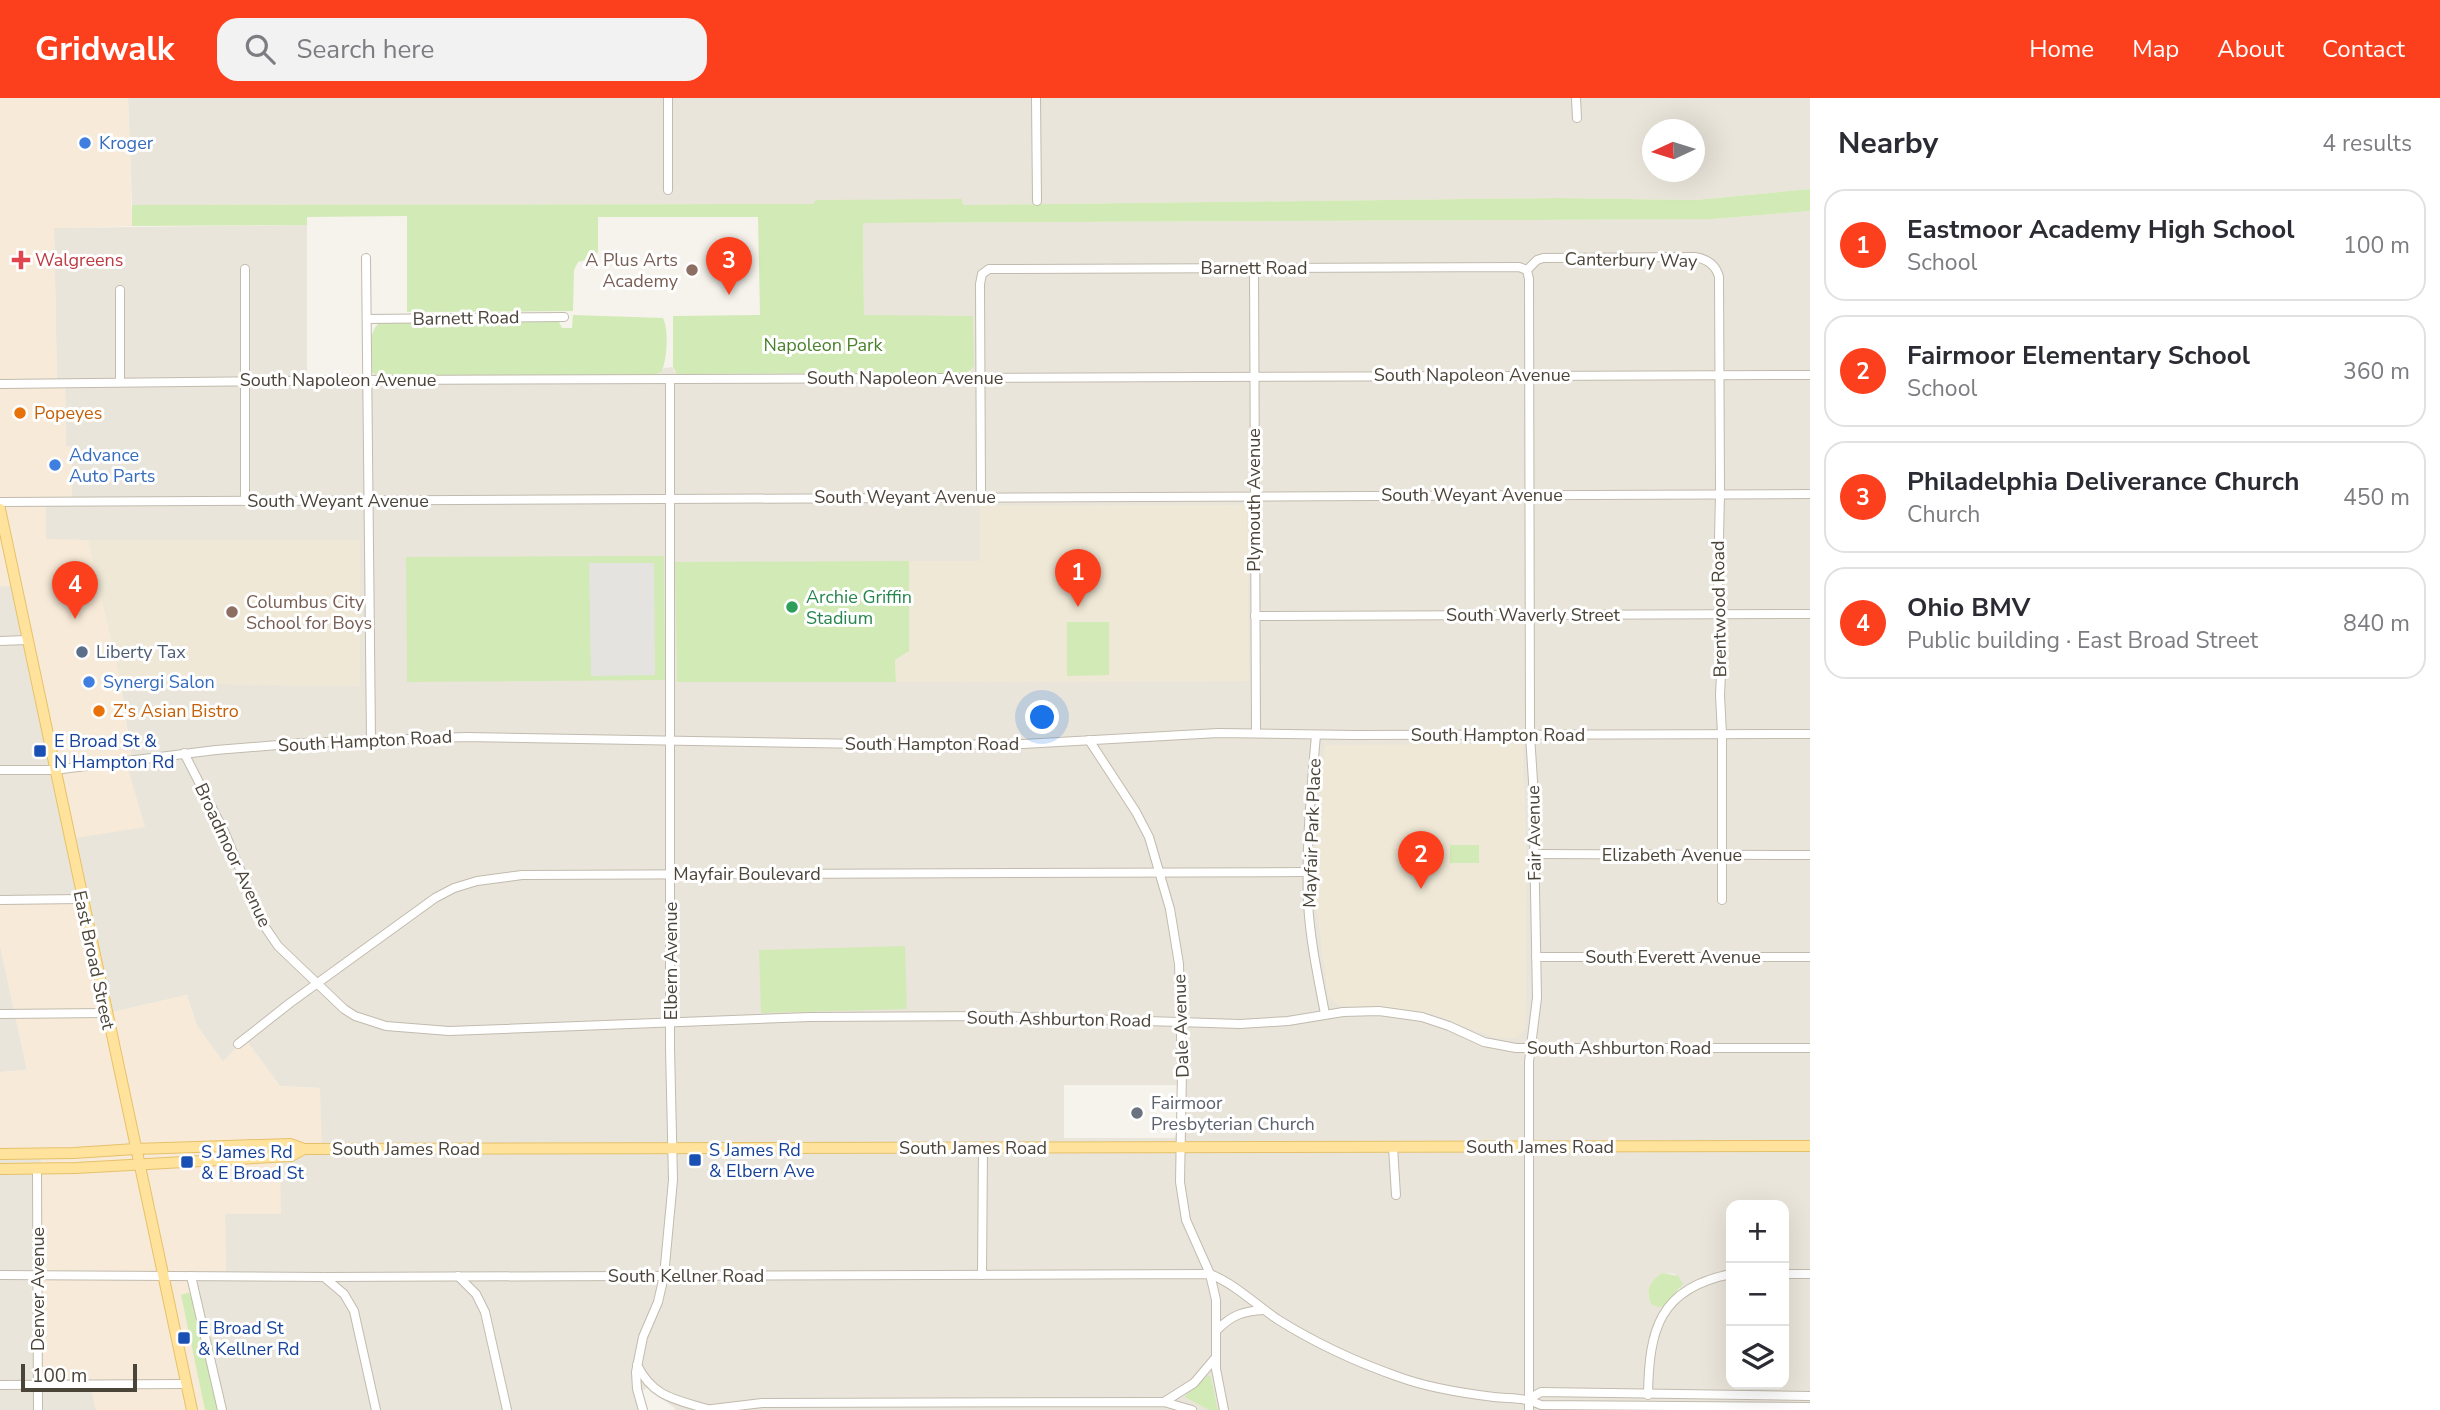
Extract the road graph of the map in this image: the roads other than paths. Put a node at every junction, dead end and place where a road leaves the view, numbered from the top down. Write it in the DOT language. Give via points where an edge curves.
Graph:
graph roads {
  1 [pos="668,98"];
  2 [pos="1036,98"];
  3 [pos="1576,98"];
  4 [pos="1577,118"];
  5 [pos="668,190"];
  6 [pos="1037,201"];
  7 [pos="366,258"];
  8 [pos="1254,268"];
  9 [pos="245,269"];
  10 [pos="1527,270"];
  11 [pos="120,290"];
  12 [pos="564,317"];
  13 [pos="1721,317"];
  14 [pos="368,319"];
  15 [pos="1720,374"];
  16 [pos="1529,375"];
  17 [pos="1810,375"];
  18 [pos="1254,376"];
  19 [pos="981,377"];
  20 [pos="670,379"];
  21 [pos="244,380"];
  22 [pos="368,380"];
  23 [pos="120,381"];
  24 [pos="0,384"];
  25 [pos="1720,494"];
  26 [pos="1810,494"];
  27 [pos="1530,495"];
  28 [pos="1254,496"];
  29 [pos="981,497"];
  30 [pos="670,499"];
  31 [pos="368,500"];
  32 [pos="245,501"];
  33 [pos="0,502"];
  34 [pos="0,509"];
  35 [pos="1810,614"];
  36 [pos="1530,615"];
  37 [pos="1722,615"];
  38 [pos="1255,616"];
  39 [pos="27,640"];
  40 [pos="0,641"];
  41 [pos="1256,733"];
  42 [pos="1722,734"];
  43 [pos="1810,734"];
  44 [pos="1316,735"];
  45 [pos="1530,735"];
  46 [pos="371,740"];
  47 [pos="670,740"];
  48 [pos="1088,740"];
  49 [pos="184,753"];
  50 [pos="54,769"];
  51 [pos="0,770"];
  52 [pos="1534,854"];
  53 [pos="1721,855"];
  54 [pos="1810,855"];
  55 [pos="1161,873"];
  56 [pos="1308,873"];
  57 [pos="671,874"];
  58 [pos="81,899"];
  59 [pos="0,900"];
  60 [pos="1722,900"];
  61 [pos="1536,957"];
  62 [pos="1810,957"];
  63 [pos="316,984"];
  64 [pos="106,1013"];
  65 [pos="0,1014"];
  66 [pos="1325,1014"];
  67 [pos="670,1022"];
  68 [pos="1181,1022"];
  69 [pos="238,1044"];
  70 [pos="1529,1048"];
  71 [pos="1810,1048"];
  72 [pos="1529,1146"];
  73 [pos="1810,1146"];
  74 [pos="1393,1147"];
  75 [pos="983,1148"];
  76 [pos="1181,1148"];
  77 [pos="135,1149"];
  78 [pos="304,1149"];
  79 [pos="672,1149"];
  80 [pos="0,1154"];
  81 [pos="138,1164"];
  82 [pos="0,1169"];
  83 [pos="37,1169"];
  84 [pos="1396,1195"];
  85 [pos="1210,1274"];
  86 [pos="1789,1274"];
  87 [pos="1810,1274"];
  88 [pos="0,1275"];
  89 [pos="38,1275"];
  90 [pos="162,1275"];
  91 [pos="982,1275"];
  92 [pos="1726,1275"];
  93 [pos="191,1276"];
  94 [pos="458,1276"];
  95 [pos="664,1276"];
  96 [pos="324,1277"];
  97 [pos="1264,1310"];
  98 [pos="1217,1330"];
  99 [pos="1216,1357"];
  100 [pos="637,1365"];
  101 [pos="186,1384"];
  102 [pos="0,1385"];
  103 [pos="38,1385"];
  104 [pos="1648,1393"];
  105 [pos="1777,1396"];
  106 [pos="1810,1396"];
  107 [pos="1529,1399"];
  108 [pos="1164,1402"];
  109 [pos="736,1405"];
  110 [pos="1648,1406"];
  111 [pos="1810,1407"];
  112 [pos="1777,1408"];
  113 [pos="38,1410"];
  114 [pos="191,1410"];
  115 [pos="222,1410"];
  116 [pos="376,1410"];
  117 [pos="507,1410"];
  118 [pos="643,1410"];
  119 [pos="705,1410"];
  120 [pos="727,1410"];
  121 [pos="1192,1410"];
  122 [pos="1224,1410"];
  123 [pos="1529,1410"];
  1 -- 5 [label="street"];
  2 -- 6 [label="street"];
  3 -- 4 [label="street"];
  7 -- 14 [label="street"];
  8 -- 10 [label="street, Barnett Road"];
  8 -- 18 [label="street, Plymouth Avenue"];
  8 -- 19 [label="street, Barnett Road" via="989,269 980,284"];
  9 -- 21 [label="street"];
  10 -- 13 [label="street, Canterbury Way" via="1537,260 1702,258 1718,272"];
  10 -- 16 [label="street, Fair Avenue"];
  11 -- 23 [label="street"];
  12 -- 14 [label="street, Barnett Road"];
  13 -- 15 [label="street, Brentwood Road"];
  14 -- 22 [label="street"];
  15 -- 16 [label="street, South Napoleon Avenue"];
  15 -- 17 [label="street, South Napoleon Avenue"];
  15 -- 25 [label="street, Brentwood Road"];
  16 -- 18 [label="street, South Napoleon Avenue"];
  16 -- 27 [label="street, Fair Avenue"];
  18 -- 19 [label="street, South Napoleon Avenue"];
  18 -- 28 [label="street, Plymouth Avenue"];
  19 -- 20 [label="street, South Napoleon Avenue"];
  19 -- 29 [label="street"];
  20 -- 22 [label="street, South Napoleon Avenue"];
  20 -- 30 [label="street, Elbern Avenue"];
  21 -- 22 [label="street, South Napoleon Avenue"];
  21 -- 23 [label="street, South Napoleon Avenue"];
  21 -- 32 [label="street"];
  22 -- 31 [label="street"];
  23 -- 24 [label="street, South Napoleon Avenue"];
  25 -- 26 [label="street, South Weyant Avenue"];
  25 -- 27 [label="street, South Weyant Avenue"];
  25 -- 37 [label="street, Brentwood Road"];
  27 -- 28 [label="street, South Weyant Avenue"];
  27 -- 36 [label="street, Fair Avenue"];
  28 -- 29 [label="street, South Weyant Avenue"];
  28 -- 38 [label="street, Plymouth Avenue"];
  29 -- 30 [label="street, South Weyant Avenue"];
  30 -- 31 [label="street, South Weyant Avenue"];
  30 -- 47 [label="street, Elbern Avenue"];
  31 -- 32 [label="street, South Weyant Avenue"];
  31 -- 46 [label="street"];
  32 -- 33 [label="street, South Weyant Avenue"];
  34 -- 39 [label="main road, East Broad Street"];
  35 -- 37 [label="street, South Waverly Street"];
  36 -- 37 [label="street, South Waverly Street"];
  36 -- 38 [label="street, South Waverly Street"];
  36 -- 45 [label="street, Fair Avenue"];
  37 -- 42 [label="street, Brentwood Road"];
  38 -- 41 [label="street, Plymouth Avenue"];
  39 -- 40 [label="street"];
  39 -- 50 [label="main road, East Broad Street"];
  41 -- 44 [label="street, South Hampton Road"];
  41 -- 48 [label="street, South Hampton Road"];
  42 -- 43 [label="street, South Hampton Road"];
  42 -- 45 [label="street, South Hampton Road"];
  42 -- 53 [label="street, Brentwood Road"];
  44 -- 45 [label="street, South Hampton Road"];
  44 -- 56 [label="street, Mayfair Park Place"];
  45 -- 52 [label="street, Fair Avenue"];
  46 -- 47 [label="street, South Hampton Road"];
  46 -- 49 [label="street, South Hampton Road"];
  47 -- 48 [label="street, South Hampton Road" via="877,745"];
  47 -- 57 [label="street, Elbern Avenue"];
  48 -- 55 [label="street, Dale Avenue" via="1136,812"];
  49 -- 50 [label="street, South Hampton Road"];
  49 -- 63 [label="street, Broadmoor Avenue" via="264,924 278,946"];
  50 -- 51 [label="street, South Hampton Road"];
  50 -- 58 [label="main road, East Broad Street"];
  52 -- 53 [label="street, Elizabeth Avenue"];
  52 -- 61 [label="street, Fair Avenue"];
  53 -- 54 [label="street, Elizabeth Avenue"];
  53 -- 60 [label="street, Brentwood Road"];
  55 -- 56 [label="street, Mayfair Boulevard"];
  55 -- 57 [label="street, Mayfair Boulevard"];
  55 -- 68 [label="street, Dale Avenue" via="1177,945"];
  56 -- 66 [label="street, Mayfair Park Place" via="1313,946"];
  57 -- 63 [label="street, Mayfair Boulevard" via="522,875 466,884 411,913"];
  57 -- 67 [label="street, Elbern Avenue"];
  58 -- 59 [label="street"];
  58 -- 64 [label="main road, East Broad Street"];
  61 -- 62 [label="street, South Everett Avenue"];
  61 -- 70 [label="street, Fair Avenue" via="1537,998"];
  63 -- 67 [label="street, South Ashburton Road" via="355,1016 395,1028 449,1031"];
  63 -- 69 [label="street, Mayfair Boulevard"];
  64 -- 65 [label="street"];
  64 -- 77 [label="main road, East Broad Street"];
  66 -- 68 [label="street, South Ashburton Road" via="1279,1022"];
  66 -- 70 [label="street, South Ashburton Road" via="1372,1011 1413,1015 1484,1042"];
  67 -- 68 [label="street, South Ashburton Road" via="981,1016"];
  67 -- 79 [label="street, Elbern Avenue"];
  68 -- 76 [label="street, Dale Avenue"];
  70 -- 71 [label="street, South Ashburton Road"];
  70 -- 72 [label="street, Fair Avenue"];
  72 -- 73 [label="main road, South James Road"];
  72 -- 74 [label="main road, South James Road"];
  72 -- 107 [label="street, Fair Avenue"];
  74 -- 76 [label="main road, South James Road"];
  74 -- 84 [label="street"];
  75 -- 76 [label="main road, South James Road"];
  75 -- 79 [label="main road, South James Road"];
  75 -- 91 [label="street"];
  76 -- 85 [label="street, Dale Avenue" via="1186,1220"];
  77 -- 78 [label="main road" via="290,1143"];
  77 -- 80 [label="main road"];
  77 -- 81 [label="main road, East Broad Street"];
  78 -- 79 [label="main road, South James Road"];
  78 -- 81 [label="main road, South James Road" via="291,1156"];
  79 -- 95 [label="street, Elbern Avenue"];
  81 -- 83 [label="main road, South James Road"];
  81 -- 90 [label="main road, East Broad Street"];
  82 -- 83 [label="main road, South James Road"];
  83 -- 89 [label="street, Denver Avenue"];
  85 -- 91 [label="street, South Kellner Road"];
  85 -- 97 [label="street"];
  85 -- 98 [label="street, Dale Avenue"];
  86 -- 87 [label="street"];
  88 -- 89 [label="street, South Kellner Road"];
  89 -- 90 [label="street, South Kellner Road"];
  89 -- 103 [label="street, Denver Avenue"];
  90 -- 93 [label="street, South Kellner Road"];
  90 -- 101 [label="main road, East Broad Street"];
  91 -- 95 [label="street, South Kellner Road"];
  92 -- 104 [label="street" via="1699,1283 1676,1299 1660,1320 1650,1350"];
  93 -- 96 [label="street, South Kellner Road"];
  93 -- 115 [label="street"];
  94 -- 95 [label="street, South Kellner Road"];
  94 -- 96 [label="street, South Kellner Road"];
  94 -- 117 [label="street" via="476,1294 485,1312"];
  95 -- 100 [label="street, Elbern Avenue"];
  96 -- 116 [label="street" via="344,1294 354,1311"];
  97 -- 98 [label="street" via="1236,1314"];
  97 -- 107 [label="street" via="1356,1361 1401,1378 1451,1391"];
  98 -- 99 [label="street, Dale Avenue"];
  99 -- 108 [label="street" via="1194,1382"];
  99 -- 122 [label="street, Dale Avenue"];
  100 -- 118 [label="street, Elbern Avenue"];
  100 -- 119 [label="street" via="657,1390"];
  101 -- 103 [label="street"];
  101 -- 114 [label="main road, East Broad Street"];
  102 -- 103 [label="street"];
  103 -- 113 [label="street, Denver Avenue"];
  104 -- 105 [label="street"];
  104 -- 107 [label="street" via="1541,1392"];
  104 -- 110 [label="street"];
  105 -- 106 [label="street"];
  105 -- 112 [label="street"];
  107 -- 110 [label="street" via="1541,1405"];
  107 -- 123 [label="street, Fair Avenue"];
  108 -- 109 [label="street"];
  108 -- 121 [label="street"];
  109 -- 119 [label="street"];
  109 -- 120 [label="street"];
  110 -- 112 [label="street"];
  111 -- 112 [label="street"];
}
